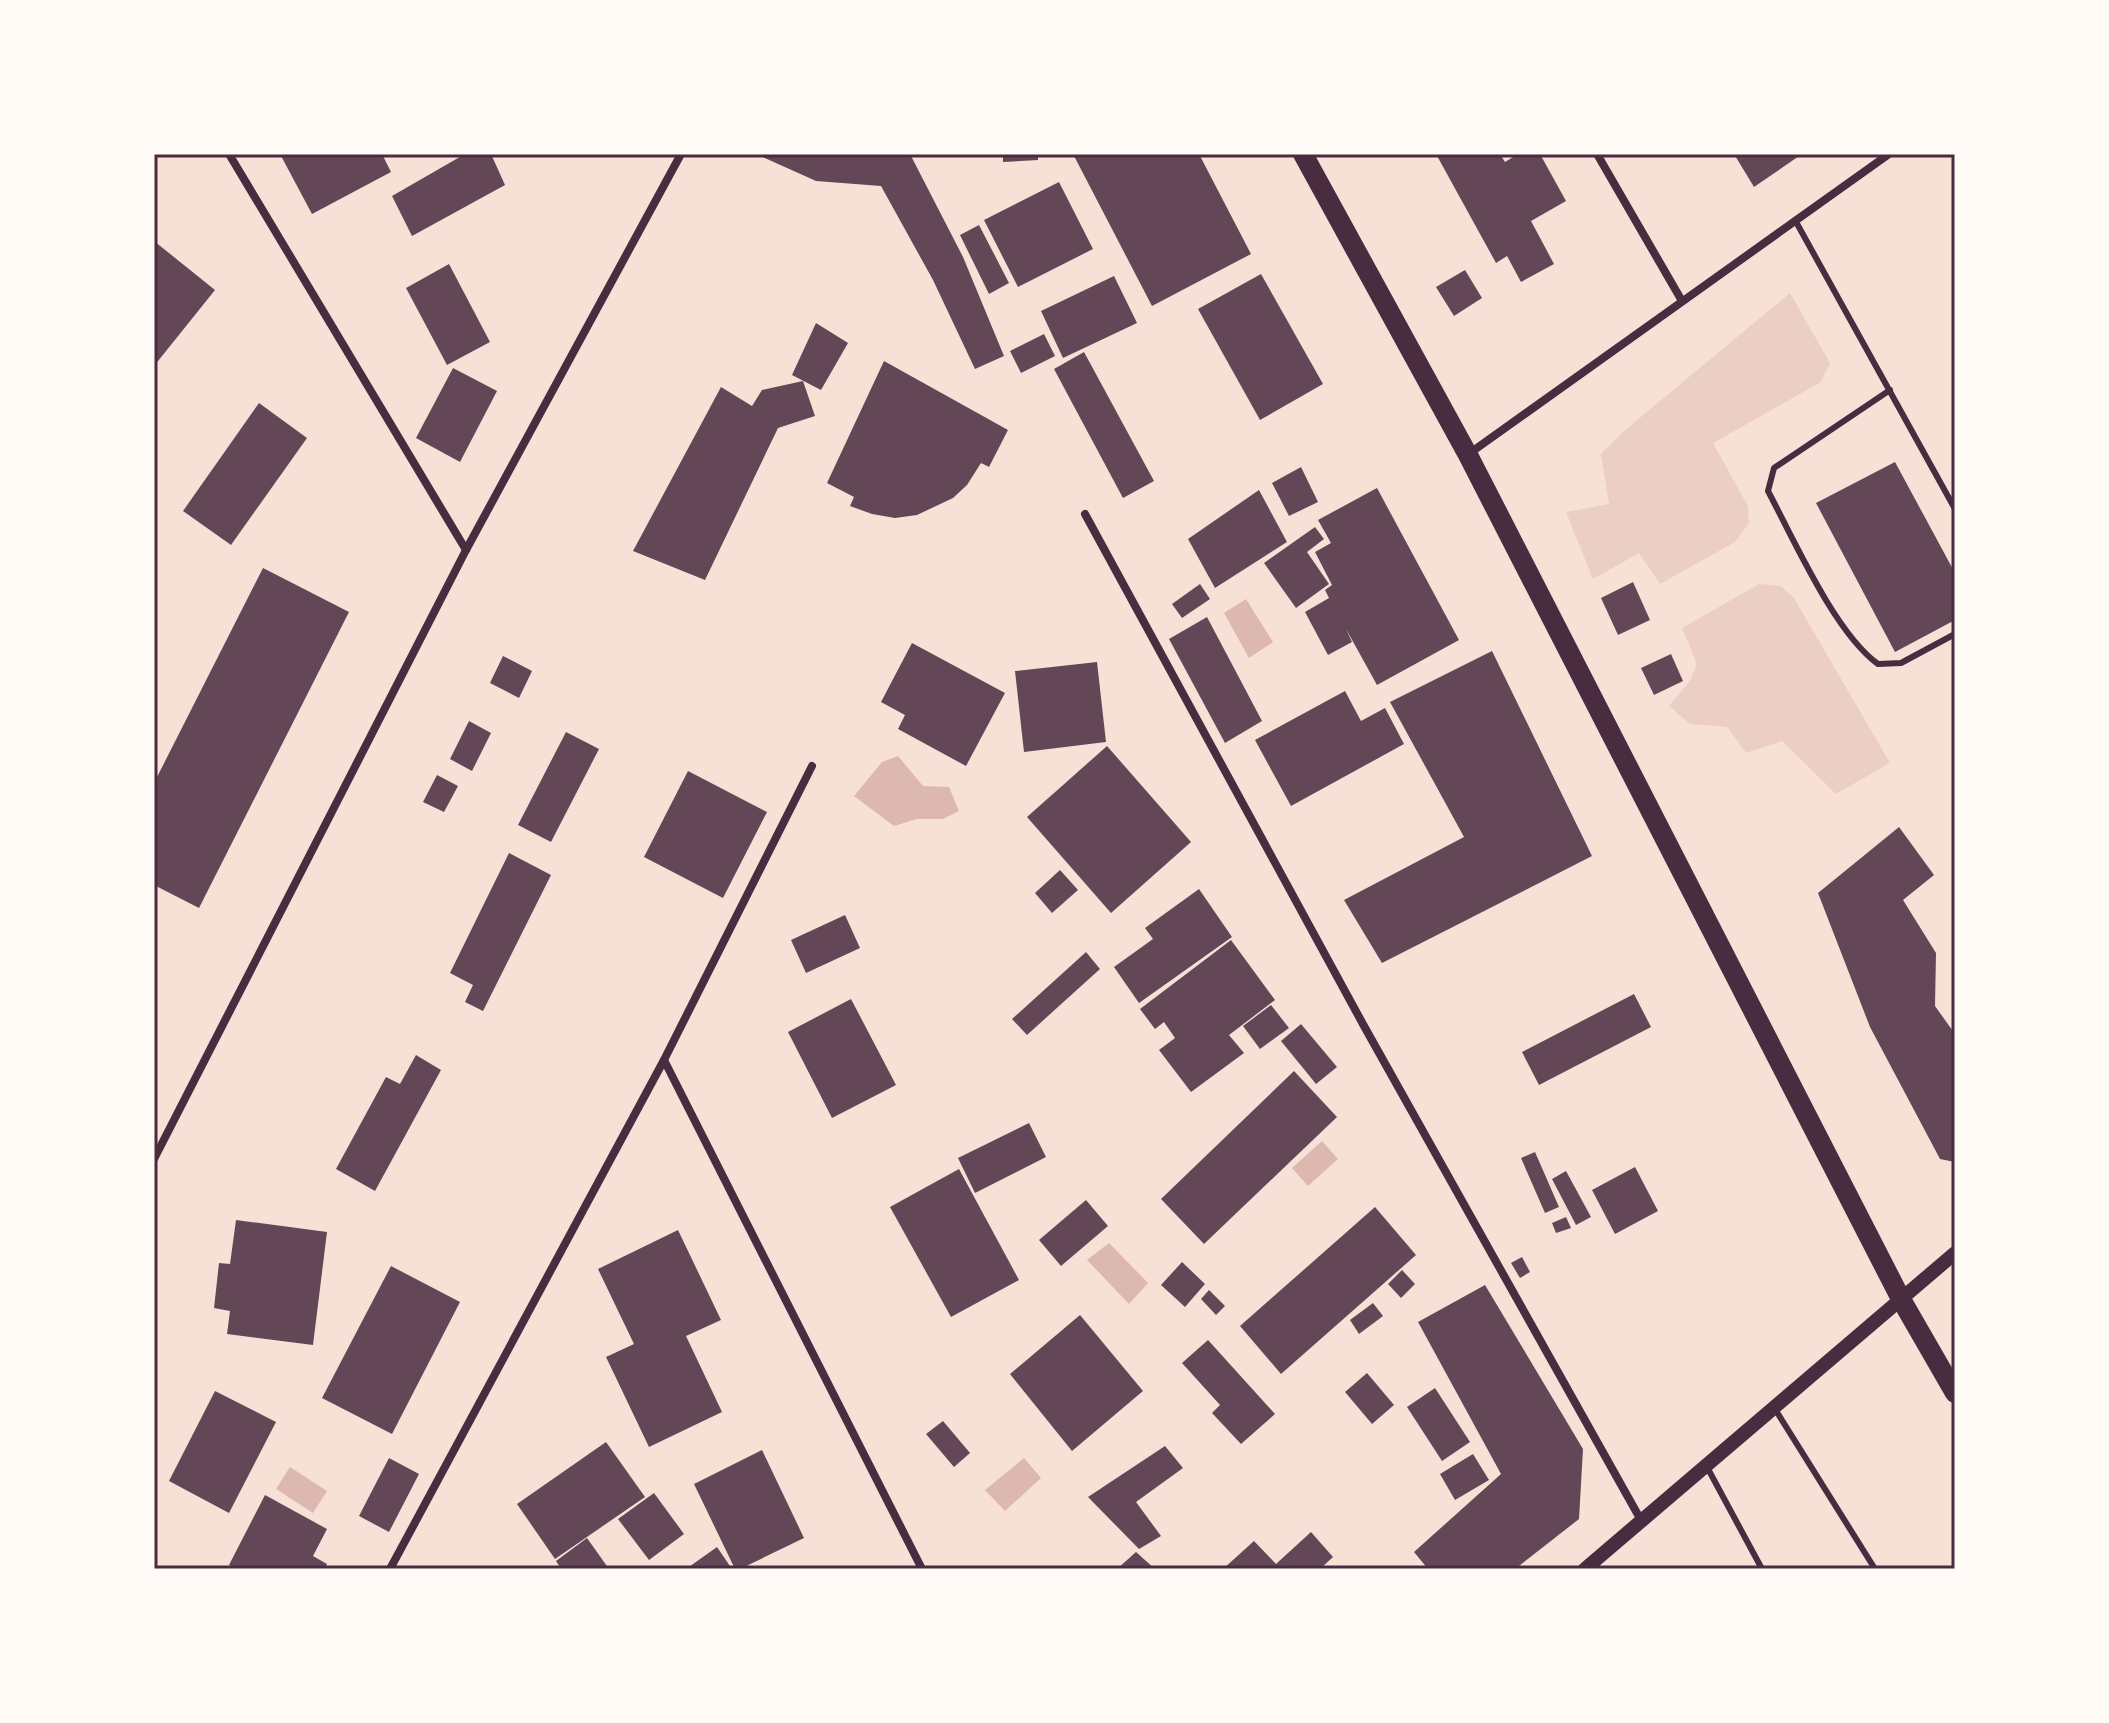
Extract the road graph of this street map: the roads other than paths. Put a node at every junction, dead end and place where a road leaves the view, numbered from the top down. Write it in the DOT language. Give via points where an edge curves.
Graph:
graph roads {
  1 [pos="229,154"];
  2 [pos="681,154"];
  3 [pos="1303,154"];
  4 [pos="1597,154"];
  5 [pos="1889,154"];
  6 [pos="1795,220"];
  7 [pos="1682,301"];
  8 [pos="1890,390"];
  9 [pos="1468,455"];
  10 [pos="1955,509"];
  11 [pos="1085,514"];
  12 [pos="466,550"];
  13 [pos="1955,634"];
  14 [pos="812,766"];
  15 [pos="664,1060"];
  16 [pos="154,1159"];
  17 [pos="1955,1253"];
  18 [pos="1902,1301"];
  19 [pos="1955,1393"];
  20 [pos="1775,1409"];
  21 [pos="1707,1467"];
  22 [pos="1642,1522"];
  23 [pos="1757,1559"];
  24 [pos="390,1569"];
  25 [pos="922,1569"];
  26 [pos="1585,1569"];
  27 [pos="1754,1569"];
  28 [pos="1762,1569"];
  29 [pos="1875,1569"];
  1 -- 12 [label="street"];
  2 -- 12 [label="street"];
  3 -- 9 [label="main road"];
  4 -- 7 [label="street"];
  5 -- 6 [label="street"];
  6 -- 7 [label="street"];
  6 -- 8 [label="lane"];
  7 -- 9 [label="street"];
  8 -- 10 [label="lane"];
  8 -- 13 [label="lane" via="1774,468 1768,491 1860,651 1878,664 1901,663"];
  9 -- 18 [label="main road"];
  11 -- 22 [label="street"];
  12 -- 16 [label="street"];
  14 -- 15 [label="street"];
  15 -- 24 [label="street"];
  15 -- 25 [label="street"];
  17 -- 18 [label="street"];
  18 -- 19 [label="main road"];
  18 -- 20 [label="street"];
  20 -- 21 [label="street"];
  20 -- 29 [label="lane"];
  21 -- 22 [label="street"];
  21 -- 23 [label="lane"];
  22 -- 26 [label="street"];
  23 -- 27 [label="lane"];
  23 -- 28 [label="lane"];
}
